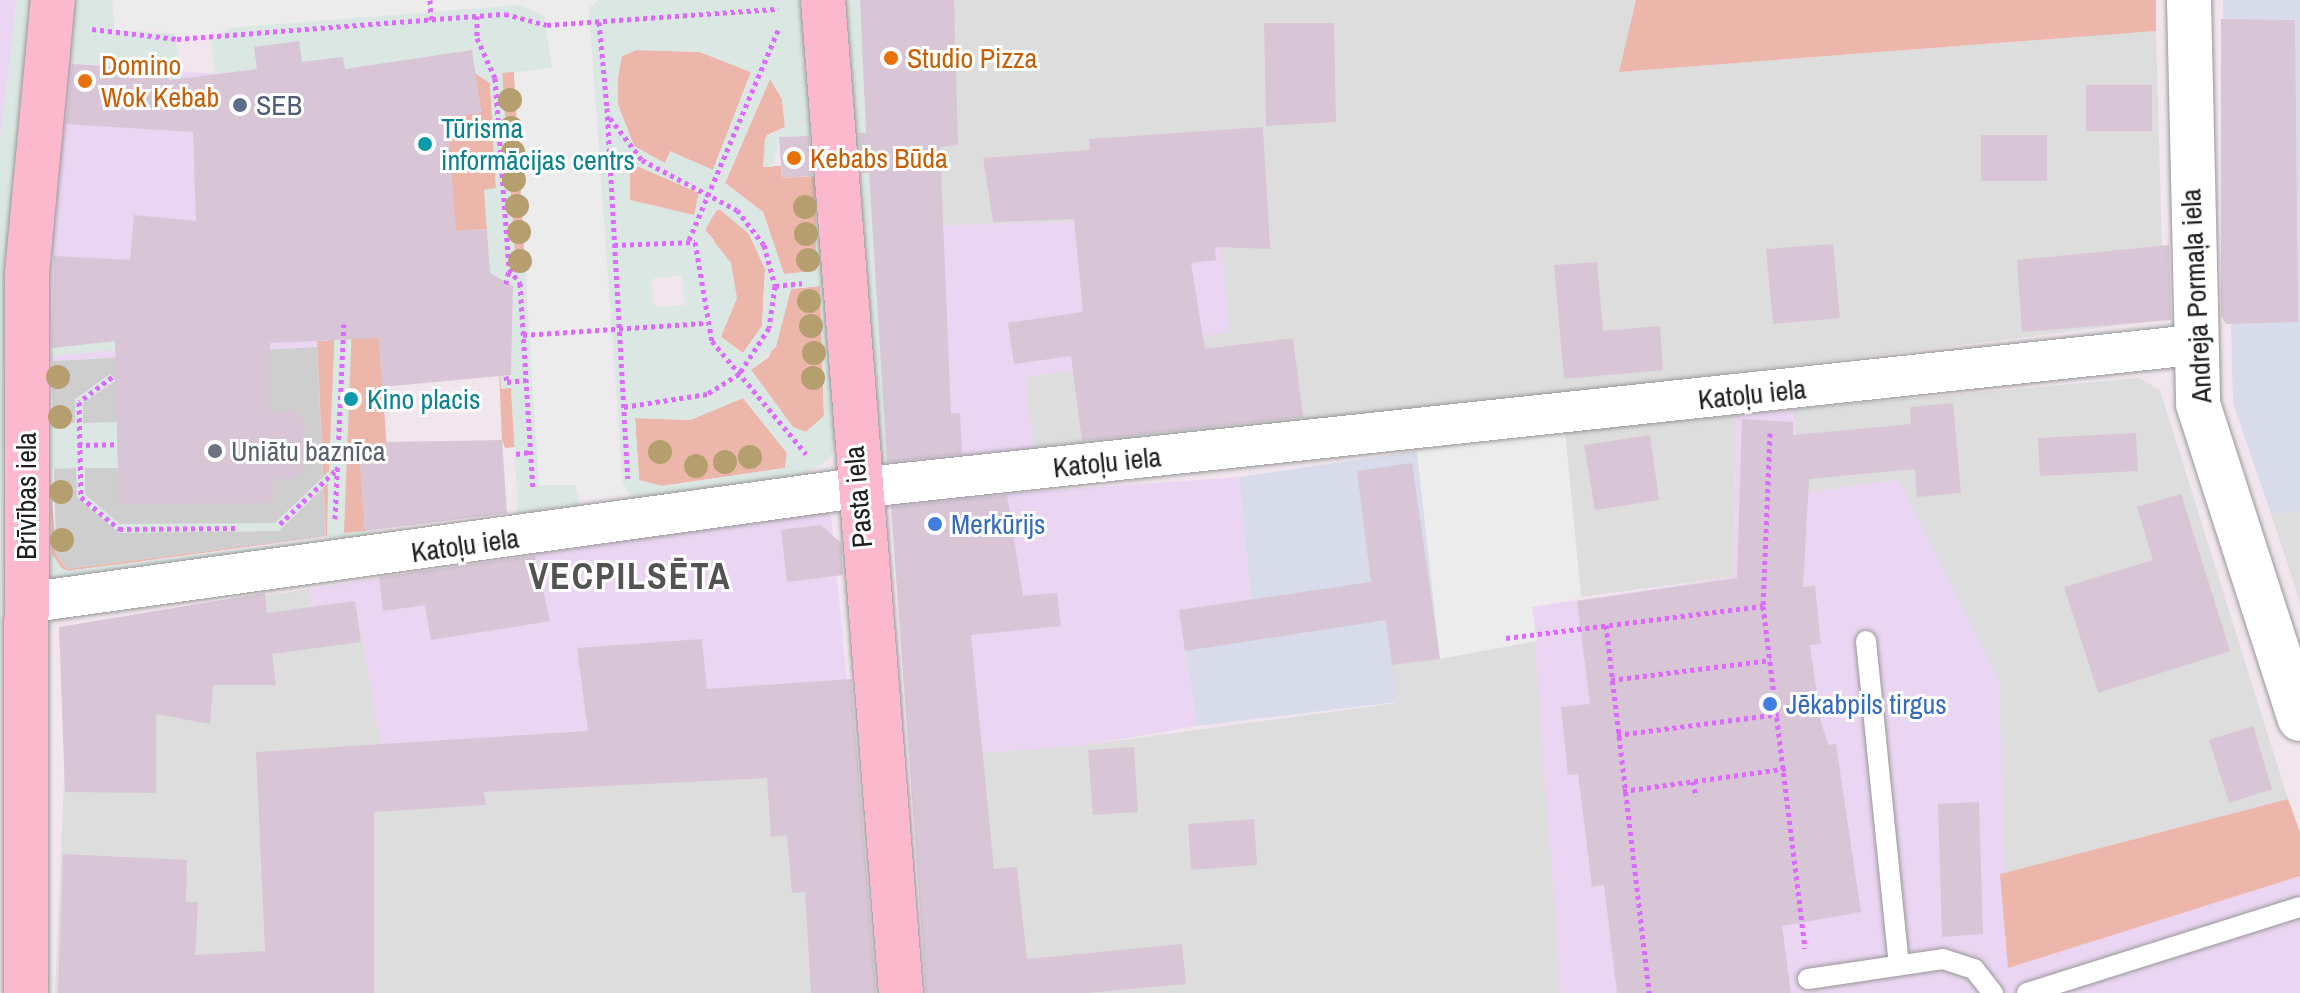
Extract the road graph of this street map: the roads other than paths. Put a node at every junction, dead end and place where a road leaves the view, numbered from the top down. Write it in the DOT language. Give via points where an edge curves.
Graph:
graph roads {
  1 [pos="2189,0"];
  2 [pos="805,4"];
  3 [pos="68,13"];
  4 [pos="2192,345"];
  5 [pos="857,488"];
  6 [pos="25,603"];
  7 [pos="1866,641"];
  8 [pos="2300,719"];
  9 [pos="12,722"];
  10 [pos="2300,907"];
  11 [pos="1899,964"];
  12 [pos="1808,979"];
  13 [pos="26,993"];
  14 [pos="901,993"];
  15 [pos="1993,993"];
  16 [pos="2027,993"];
  1 -- 4 [label="street, Andreja Pormaļa iela"];
  2 -- 5 [label="main road, Pasta iela"];
  3 -- 6 [label="main road, Brīvības iela" via="27,273"];
  4 -- 5 [label="street, Katoļu iela"];
  4 -- 8 [label="street, Andreja Pormaļa iela" via="2214,465"];
  5 -- 6 [label="street, Katoļu iela"];
  5 -- 14 [label="main road, Pasta iela"];
  6 -- 9 [label="main road, Brīvības iela"];
  7 -- 11 [label="lane"];
  9 -- 13 [label="main road, Brīvības iela"];
  10 -- 16 [label="lane"];
  11 -- 12 [label="lane"];
  11 -- 15 [label="lane" via="1961,962"];
}
